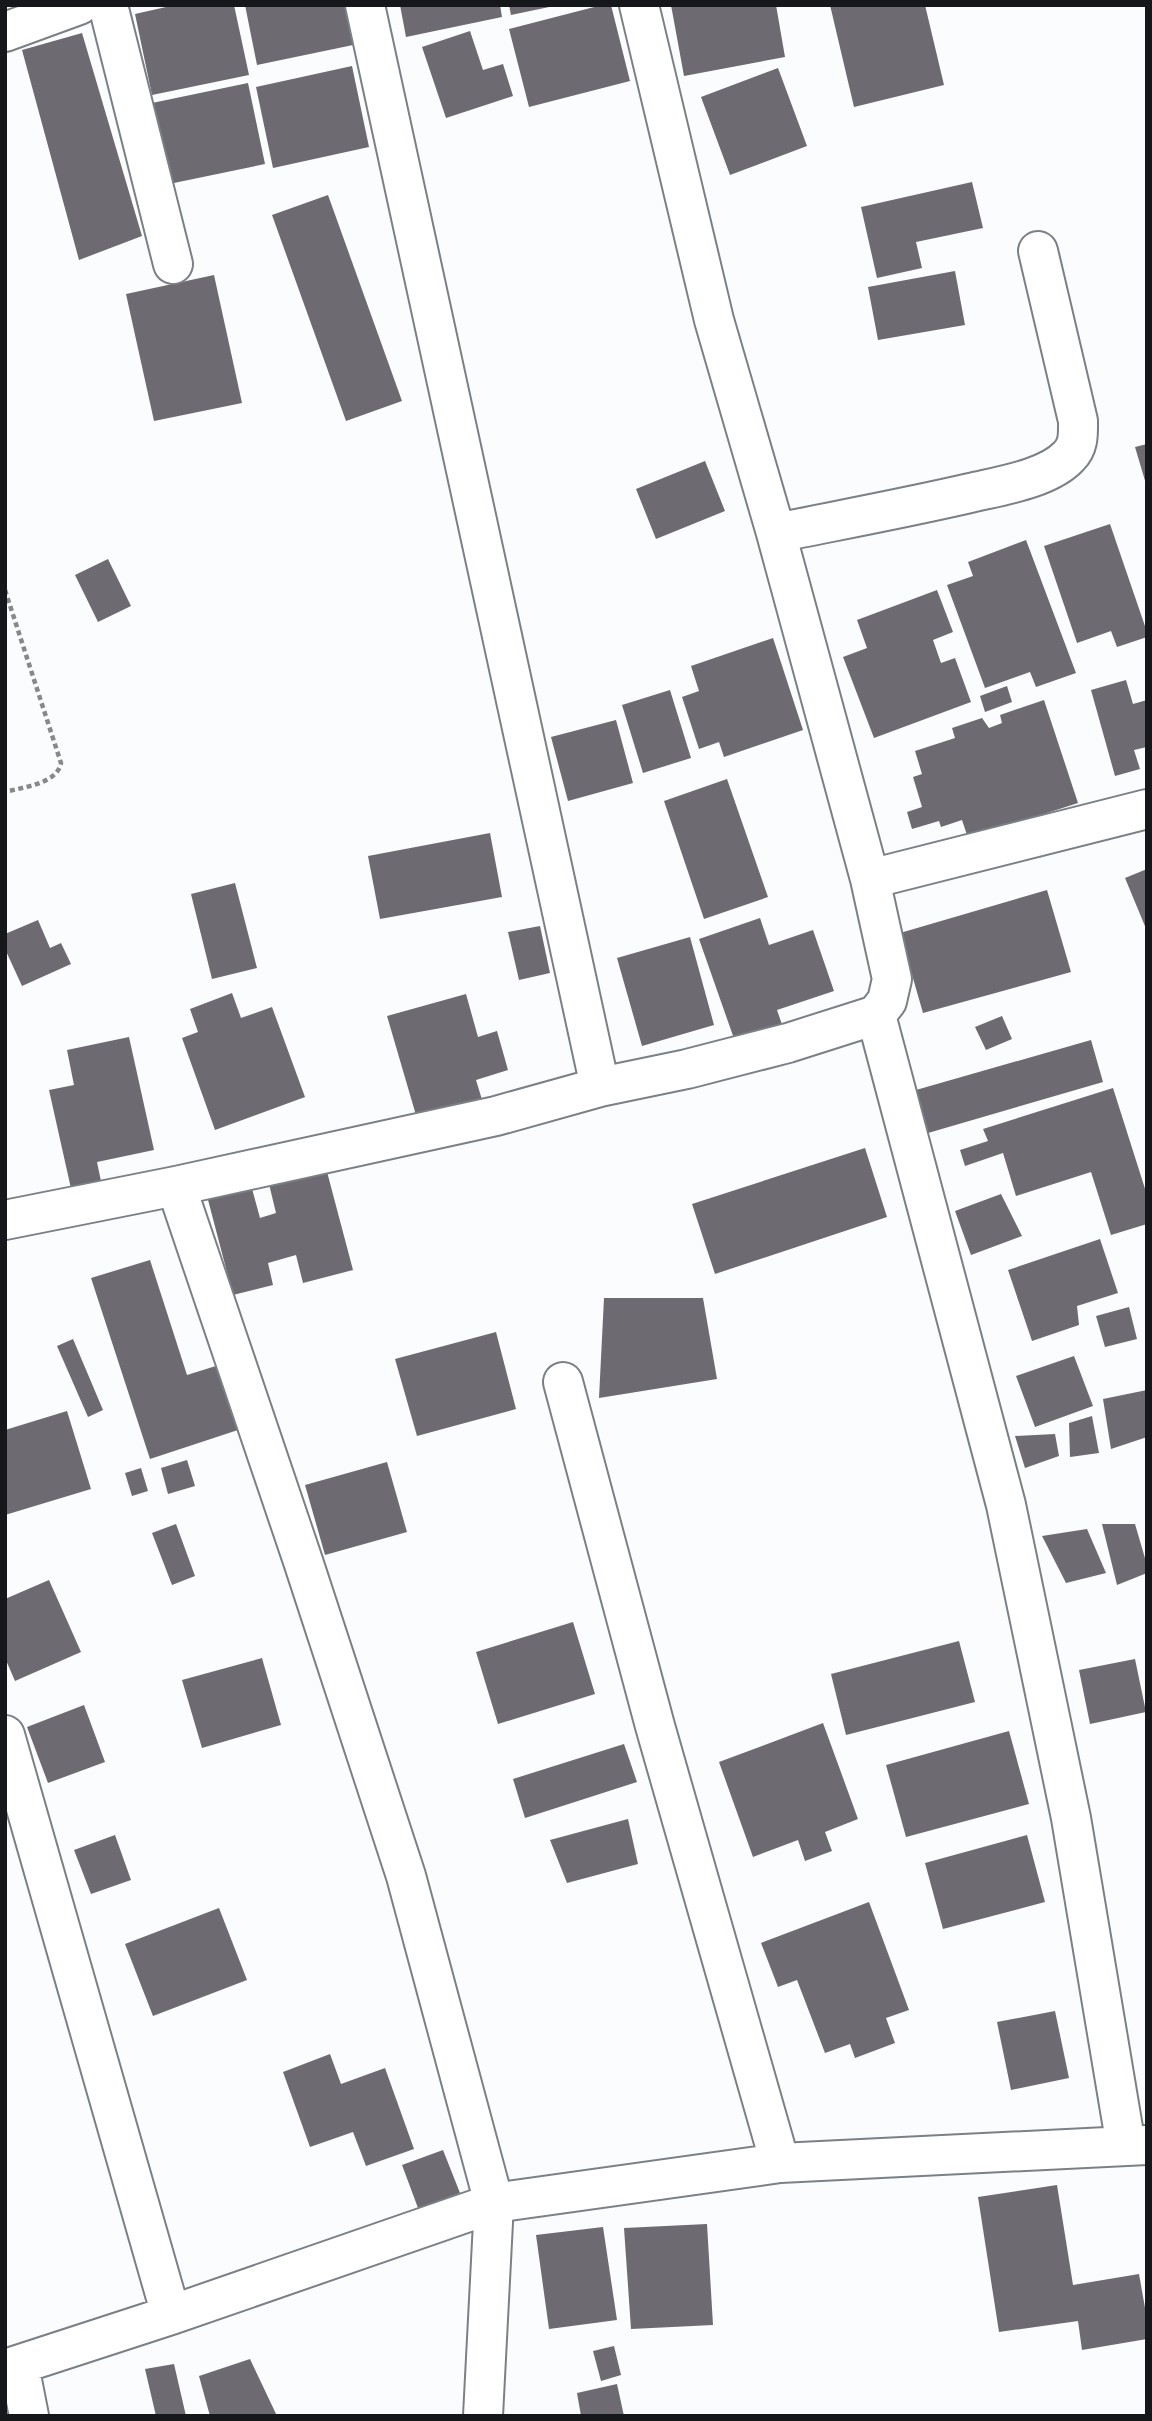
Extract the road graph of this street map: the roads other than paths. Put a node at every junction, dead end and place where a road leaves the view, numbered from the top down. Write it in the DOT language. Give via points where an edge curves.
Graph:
graph roads {
  1 [pos="79,5"];
  2 [pos="108,5"];
  3 [pos="365,5"];
  4 [pos="639,5"];
  5 [pos="5,32"];
  6 [pos="1038,251"];
  7 [pos="173,264"];
  8 [pos="776,533"];
  9 [pos="1147,809"];
  10 [pos="870,879"];
  11 [pos="876,1015"];
  12 [pos="600,1087"];
  13 [pos="176,1186"];
  14 [pos="5,1220"];
  15 [pos="563,1382"];
  16 [pos="5,1735"];
  17 [pos="1141,2149"];
  18 [pos="780,2163"];
  19 [pos="494,2203"];
  20 [pos="172,2315"];
  21 [pos="12,2367"];
  22 [pos="29,2416"];
  23 [pos="484,2416"];
  1 -- 5 [label="street"];
  2 -- 7 [label="street"];
  3 -- 12 [label="street"];
  4 -- 8 [label="street" via="713,320"];
  6 -- 8 [label="street" via="1078,421 1077,443 1070,456 1051,470 1019,481"];
  8 -- 10 [label="street"];
  9 -- 10 [label="street"];
  10 -- 11 [label="street" via="892,979 887,1001"];
  11 -- 12 [label="street" via="788,1044"];
  11 -- 17 [label="street" via="1006,1505"];
  12 -- 13 [label="street" via="496,1116"];
  13 -- 14 [label="street"];
  13 -- 19 [label="street" via="406,1876"];
  15 -- 18 [label="street"];
  16 -- 20 [label="street"];
  17 -- 18 [label="street"];
  18 -- 19 [label="street"];
  19 -- 20 [label="street"];
  19 -- 23 [label="street"];
  20 -- 21 [label="street"];
  21 -- 22 [label="street"];
}
